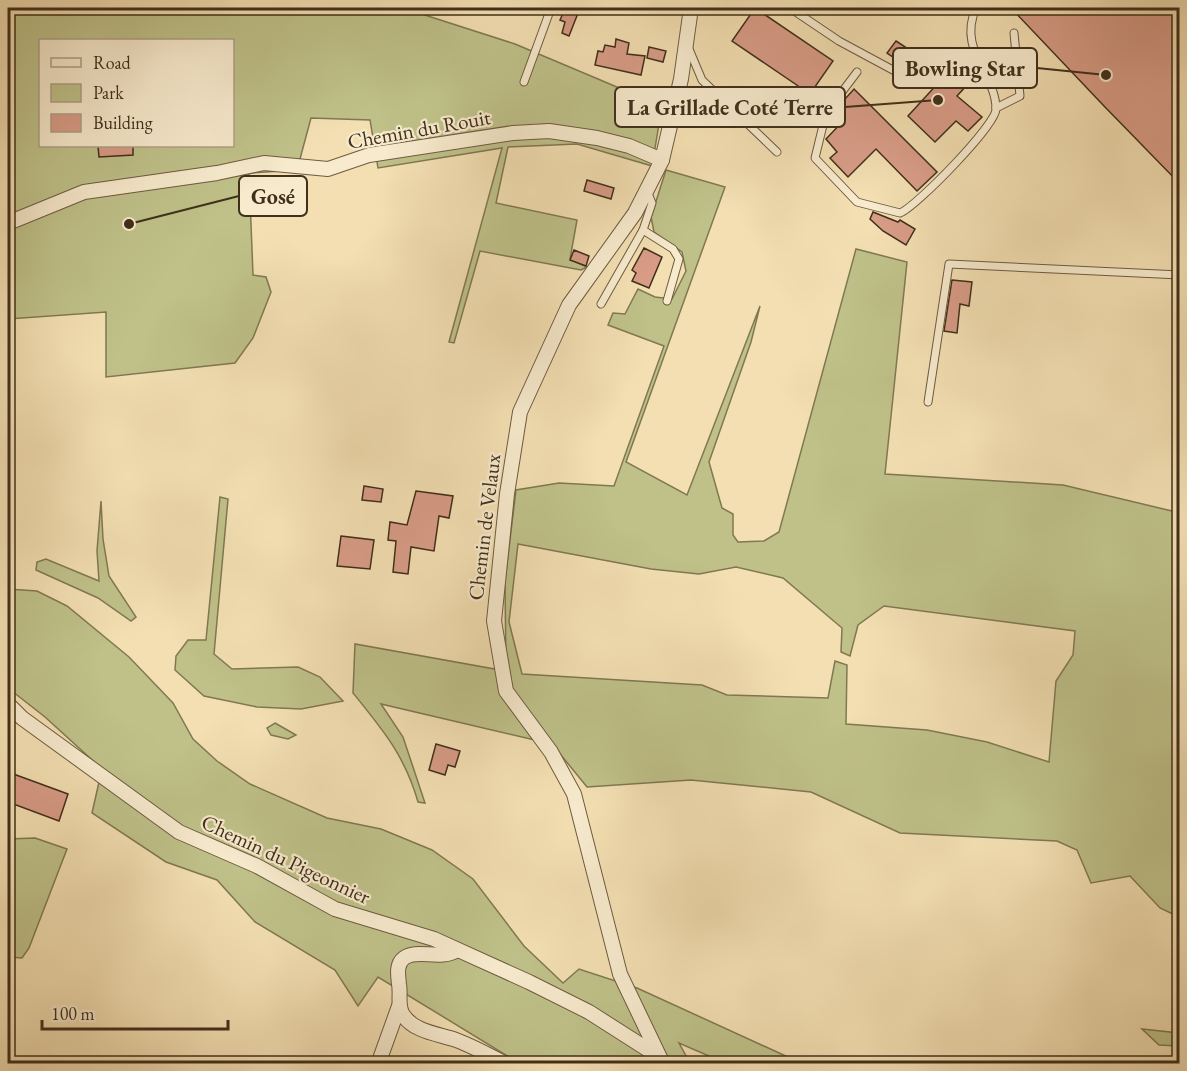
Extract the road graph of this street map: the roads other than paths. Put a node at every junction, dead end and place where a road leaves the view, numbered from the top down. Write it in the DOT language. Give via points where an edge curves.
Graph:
graph roads {
  1 [pos="551,8"];
  2 [pos="691,8"];
  3 [pos="790,8"];
  4 [pos="976,8"];
  5 [pos="1014,33"];
  6 [pos="687,42"];
  7 [pos="857,72"];
  8 [pos="904,76"];
  9 [pos="524,82"];
  10 [pos="996,108"];
  11 [pos="777,152"];
  12 [pos="662,160"];
  13 [pos="646,191"];
  14 [pos="8,223"];
  15 [pos="643,230"];
  16 [pos="1179,275"];
  17 [pos="667,301"];
  18 [pos="602,304"];
  19 [pos="928,402"];
  20 [pos="8,704"];
  21 [pos="457,950"];
  22 [pos="399,1006"];
  23 [pos="381,1056"];
  24 [pos="661,1060"];
  25 [pos="502,1062"];
  1 -- 9 [label="lane"];
  2 -- 6 [label="street, Chemin de Velaux"];
  3 -- 8 [label="lane" via="839,41"];
  4 -- 10 [label="lane" via="973,48"];
  5 -- 10 [label="lane" via="1020,96"];
  6 -- 11 [label="lane" via="702,80"];
  6 -- 12 [label="street, Chemin de Velaux"];
  7 -- 10 [label="lane" via="826,114 815,154 817,163 861,204 905,212 980,137"];
  12 -- 13 [label="street, Chemin de Velaux"];
  12 -- 14 [label="street, Chemin du Rouit" via="628,146 572,133 513,133 369,155 328,169 264,163 84,192"];
  13 -- 15 [label="lane" via="652,203"];
  13 -- 24 [label="street, Chemin de Velaux" via="635,213 569,305 520,412 494,621 506,691 551,752 574,794 620,974"];
  15 -- 17 [label="lane" via="673,249 679,260"];
  15 -- 18 [label="lane"];
  16 -- 19 [label="lane" via="949,264"];
  20 -- 21 [label="street, Chemin du Pigeonnier" via="178,832 257,866 335,909 434,939"];
  21 -- 22 [label="street" via="448,956 405,957 399,964"];
  21 -- 24 [label="street, Chemin du Pigeonnier" via="589,1012"];
  22 -- 23 [label="street"];
  22 -- 25 [label="street" via="403,1015 422,1029"];
}
